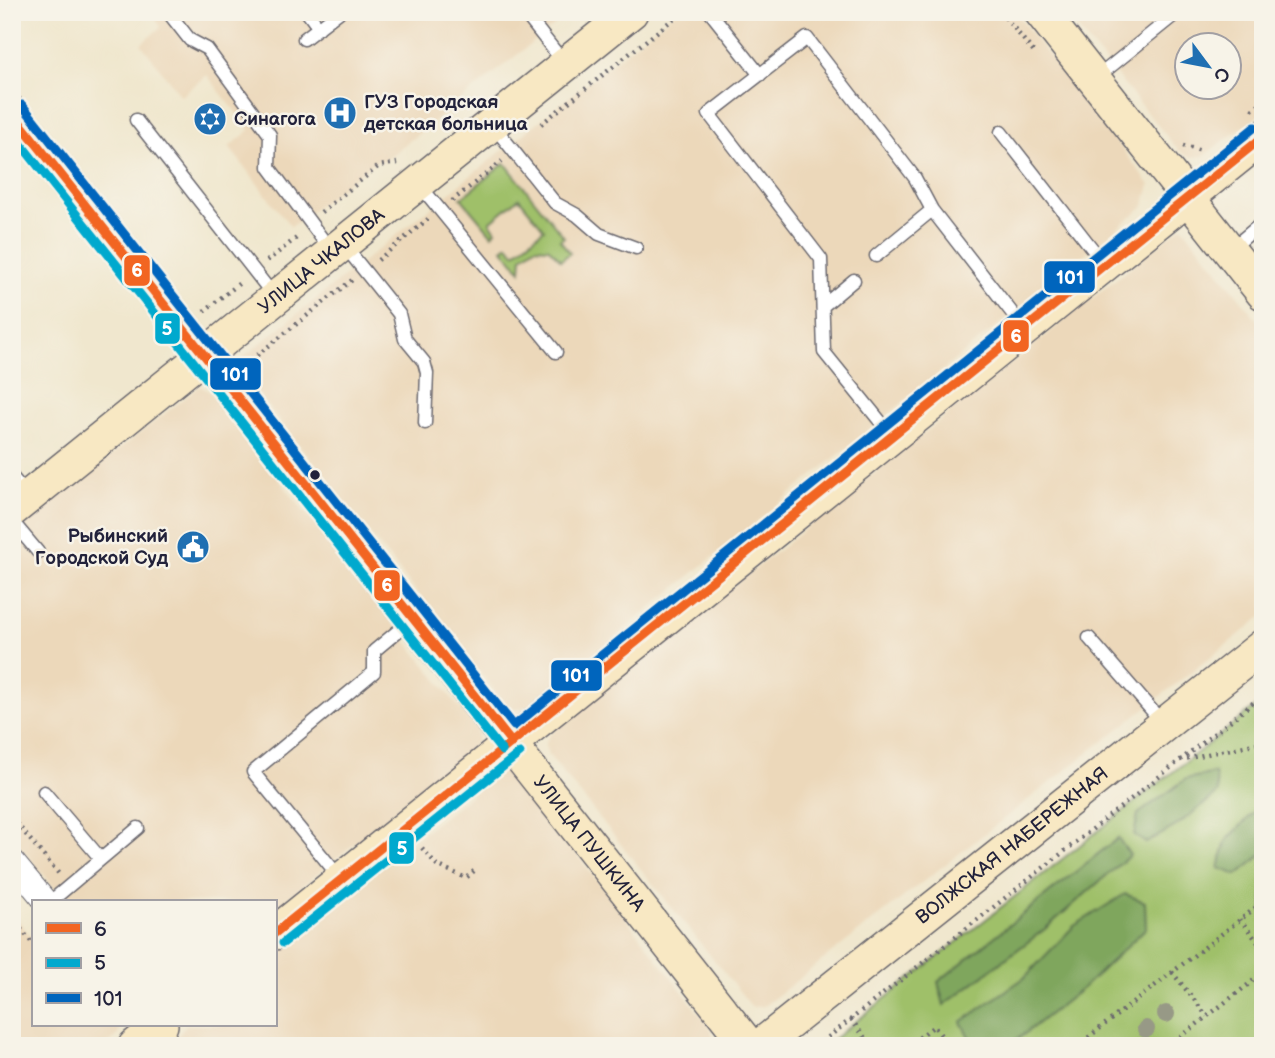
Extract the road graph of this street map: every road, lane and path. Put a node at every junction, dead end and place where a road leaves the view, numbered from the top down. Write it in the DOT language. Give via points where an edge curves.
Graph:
graph roads {
  1 [pos="168,12"];
  2 [pos="307,12"];
  3 [pos="339,12"];
  4 [pos="524,12"];
  5 [pos="631,12"];
  6 [pos="682,12"];
  7 [pos="710,12"];
  8 [pos="1178,12"];
  9 [pos="1050,15"];
  10 [pos="319,28"];
  11 [pos="304,39"];
  12 [pos="566,65"];
  13 [pos="760,75"];
  14 [pos="1095,79"];
  15 [pos="12,113"];
  16 [pos="136,120"];
  17 [pos="492,124"];
  18 [pos="1001,132"];
  19 [pos="1263,137"];
  20 [pos="513,152"];
  21 [pos="413,169"];
  22 [pos="1189,198"];
  23 [pos="440,210"];
  24 [pos="932,210"];
  25 [pos="1263,222"];
  26 [pos="312,226"];
  27 [pos="337,248"];
  28 [pos="636,248"];
  29 [pos="1229,250"];
  30 [pos="876,256"];
  31 [pos="1105,265"];
  32 [pos="254,271"];
  33 [pos="364,271"];
  34 [pos="854,280"];
  35 [pos="1263,293"];
  36 [pos="275,298"];
  37 [pos="823,306"];
  38 [pos="183,328"];
  39 [pos="1025,330"];
  40 [pos="556,352"];
  41 [pos="204,355"];
  42 [pos="245,364"];
  43 [pos="425,423"];
  44 [pos="892,436"];
  45 [pos="16,501"];
  46 [pos="38,552"];
  47 [pos="413,619"];
  48 [pos="1089,638"];
  49 [pos="1263,646"];
  50 [pos="1263,695"];
  51 [pos="1164,724"];
  52 [pos="1263,742"];
  53 [pos="512,743"];
  54 [pos="1180,760"];
  55 [pos="44,792"];
  56 [pos="12,818"];
  57 [pos="138,828"];
  58 [pos="422,847"];
  59 [pos="101,859"];
  60 [pos="12,861"];
  61 [pos="474,872"];
  62 [pos="342,880"];
  63 [pos="68,886"];
  64 [pos="46,900"];
  65 [pos="50,900"];
  66 [pos="1263,902"];
  67 [pos="12,918"];
  68 [pos="1240,919"];
  69 [pos="276,932"];
  70 [pos="32,943"];
  71 [pos="1263,949"];
  72 [pos="1172,972"];
  73 [pos="1263,973"];
  74 [pos="1208,1016"];
  75 [pos="851,1019"];
  76 [pos="823,1041"];
  77 [pos="749,1046"];
  78 [pos="760,1046"];
  79 [pos="817,1046"];
  80 [pos="832,1046"];
  81 [pos="871,1046"];
  82 [pos="908,1046"];
  83 [pos="949,1046"];
  84 [pos="1077,1046"];
  85 [pos="1169,1046"];
  1 -- 26 [label="lane" via="190,40 207,49 270,135 269,167"];
  2 -- 10 [label="lane"];
  3 -- 10 [label="lane"];
  4 -- 12 [label="lane"];
  5 -- 12 [label="street, УЛИЦА ЧКАЛОВА"];
  6 -- 20 [label="path" via="522,138"];
  7 -- 13 [label="lane"];
  8 -- 14 [label="lane"];
  9 -- 14 [label="street"];
  10 -- 11 [label="lane"];
  12 -- 17 [label="street, УЛИЦА ЧКАЛОВА"];
  13 -- 24 [label="lane" via="807,38 915,178"];
  13 -- 37 [label="lane" via="709,114 821,259"];
  14 -- 22 [label="street"];
  15 -- 38 [label="street, УЛИЦА ПУШКИНА"];
  16 -- 32 [label="lane"];
  17 -- 20 [label="lane"];
  17 -- 21 [label="street, УЛИЦА ЧКАЛОВА"];
  18 -- 31 [label="lane"];
  19 -- 22 [label="street"];
  20 -- 23 [label="path"];
  20 -- 28 [label="lane" via="555,203 599,234"];
  21 -- 23 [label="lane"];
  21 -- 26 [label="path" via="379,166 317,216"];
  21 -- 27 [label="street, УЛИЦА ЧКАЛОВА"];
  22 -- 29 [label="street"];
  22 -- 31 [label="street"];
  23 -- 33 [label="path"];
  23 -- 40 [label="lane"];
  24 -- 30 [label="lane"];
  24 -- 39 [label="lane"];
  25 -- 29 [label="lane"];
  26 -- 27 [label="lane"];
  26 -- 32 [label="path"];
  27 -- 33 [label="lane"];
  27 -- 36 [label="street, УЛИЦА ЧКАЛОВА"];
  29 -- 35 [label="street"];
  31 -- 39 [label="street"];
  32 -- 36 [label="lane"];
  32 -- 38 [label="path"];
  33 -- 42 [label="path"];
  33 -- 43 [label="lane" via="399,314 405,339 424,362 428,373"];
  34 -- 37 [label="lane"];
  36 -- 41 [label="street, УЛИЦА ЧКАЛОВА"];
  37 -- 44 [label="lane" via="824,352"];
  38 -- 41 [label="street, УЛИЦА ПУШКИНА"];
  39 -- 44 [label="street"];
  41 -- 45 [label="street, УЛИЦА ЧКАЛОВА"];
  41 -- 47 [label="street, УЛИЦА ПУШКИНА"];
  44 -- 53 [label="street"];
  45 -- 46 [label="lane"];
  47 -- 53 [label="street, УЛИЦА ПУШКИНА"];
  47 -- 62 [label="lane" via="374,651 374,672 253,772"];
  48 -- 51 [label="lane"];
  49 -- 51 [label="street, ВОЛЖСКАЯ НАБЕРЕЖНАЯ"];
  50 -- 54 [label="path"];
  51 -- 78 [label="street, ВОЛЖСКАЯ НАБЕРЕЖНАЯ"];
  52 -- 54 [label="path"];
  53 -- 62 [label="street"];
  53 -- 77 [label="street, УЛИЦА ПУШКИНА"];
  54 -- 75 [label="path"];
  55 -- 59 [label="lane"];
  56 -- 63 [label="path"];
  57 -- 59 [label="lane"];
  58 -- 61 [label="path" via="436,865 466,878"];
  59 -- 63 [label="lane"];
  60 -- 64 [label="street"];
  62 -- 69 [label="street"];
  63 -- 65 [label="lane"];
  66 -- 68 [label="path"];
  67 -- 70 [label="path"];
  68 -- 71 [label="path"];
  68 -- 72 [label="path"];
  72 -- 74 [label="path"];
  72 -- 84 [label="path"];
  73 -- 74 [label="path"];
  74 -- 85 [label="path"];
  75 -- 76 [label="path"];
  75 -- 81 [label="path"];
  76 -- 79 [label="path"];
  76 -- 80 [label="path"];
  82 -- 83 [label="path" via="934,1026"];
}
